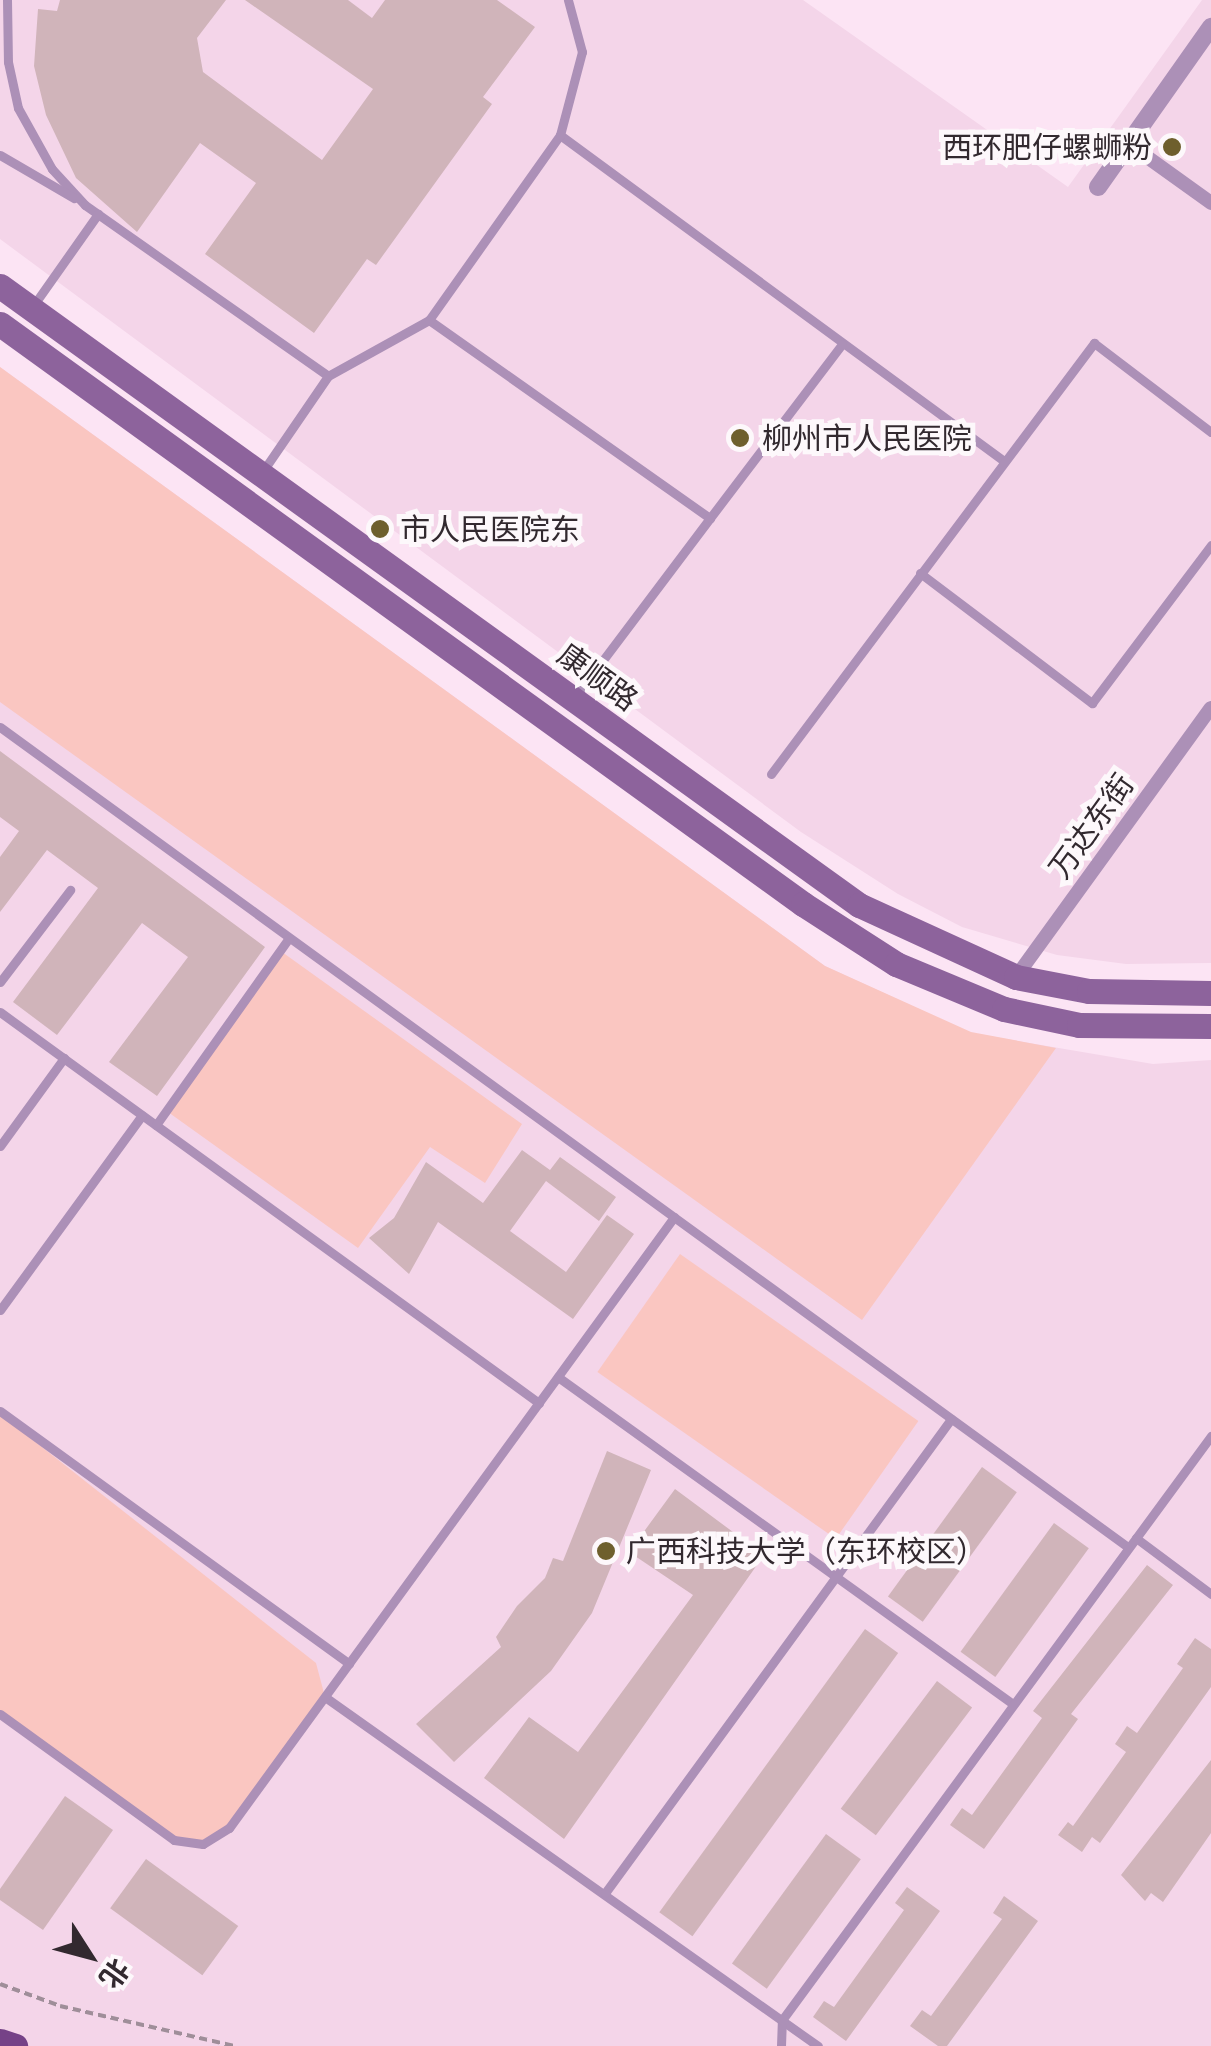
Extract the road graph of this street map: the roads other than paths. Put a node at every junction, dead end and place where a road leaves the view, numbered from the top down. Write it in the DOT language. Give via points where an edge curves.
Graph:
graph roads {
  1 [pos="7,0"];
  2 [pos="568,0"];
  3 [pos="1211,28"];
  4 [pos="560,135"];
  5 [pos="1129,144"];
  6 [pos="0,155"];
  7 [pos="1098,187"];
  8 [pos="1211,203"];
  9 [pos="85,205"];
  10 [pos="98,214"];
  11 [pos="0,286"];
  12 [pos="31,308"];
  13 [pos="430,320"];
  14 [pos="0,324"];
  15 [pos="842,344"];
  16 [pos="328,376"];
  17 [pos="1211,432"];
  18 [pos="1004,461"];
  19 [pos="260,474"];
  20 [pos="710,518"];
  21 [pos="1211,545"];
  22 [pos="920,573"];
  23 [pos="574,699"];
  24 [pos="1211,708"];
  25 [pos="0,726"];
  26 [pos="771,774"];
  27 [pos="70,890"];
  28 [pos="289,938"];
  29 [pos="1016,977"];
  30 [pos="0,982"];
  31 [pos="1211,992"];
  32 [pos="0,1012"];
  33 [pos="1211,1026"];
  34 [pos="64,1058"];
  35 [pos="142,1115"];
  36 [pos="156,1125"];
  37 [pos="0,1146"];
  38 [pos="674,1217"];
  39 [pos="0,1310"];
  40 [pos="558,1377"];
  41 [pos="539,1403"];
  42 [pos="0,1411"];
  43 [pos="952,1419"];
  44 [pos="1211,1436"];
  45 [pos="1136,1538"];
  46 [pos="1128,1547"];
  47 [pos="835,1578"];
  48 [pos="1211,1594"];
  49 [pos="348,1664"];
  50 [pos="325,1696"];
  51 [pos="1013,1704"];
  52 [pos="0,1714"];
  53 [pos="605,1893"];
  54 [pos="782,2020"];
  55 [pos="0,2040"];
  56 [pos="16,2046"];
  57 [pos="781,2046"];
  58 [pos="818,2046"];
  1 -- 9 [label="lane" via="8,62 18,108 52,169"];
  2 -- 4 [label="lane" via="582,52"];
  3 -- 5 [label="street"];
  4 -- 13 [label="lane"];
  4 -- 15 [label="lane"];
  5 -- 7 [label="street"];
  5 -- 8 [label="street"];
  6 -- 9 [label="lane"];
  9 -- 10 [label="lane"];
  10 -- 12 [label="lane"];
  10 -- 16 [label="lane"];
  11 -- 12 [label="main road, 康顺路"];
  12 -- 19 [label="main road, 康顺路"];
  13 -- 16 [label="lane"];
  13 -- 20 [label="lane"];
  14 -- 33 [label="main road" via="803,904 896,964 990,1004 1079,1025"];
  15 -- 18 [label="lane"];
  15 -- 20 [label="lane"];
  16 -- 19 [label="lane"];
  17 -- 18 [label="lane" via="1094,343"];
  18 -- 22 [label="lane"];
  19 -- 23 [label="main road, 康顺路"];
  20 -- 23 [label="lane"];
  21 -- 22 [label="lane" via="1092,703"];
  22 -- 26 [label="lane"];
  23 -- 29 [label="main road, 康顺路" via="859,905"];
  24 -- 29 [label="street, 万达东街"];
  25 -- 28 [label="lane"];
  27 -- 30 [label="lane"];
  28 -- 36 [label="lane"];
  28 -- 38 [label="lane"];
  29 -- 31 [label="main road, 康顺路" via="1089,991"];
  32 -- 34 [label="lane"];
  34 -- 35 [label="lane"];
  34 -- 37 [label="lane"];
  35 -- 36 [label="lane"];
  35 -- 39 [label="lane"];
  36 -- 41 [label="lane"];
  38 -- 40 [label="lane"];
  38 -- 43 [label="lane"];
  40 -- 41 [label="lane"];
  40 -- 47 [label="lane"];
  41 -- 49 [label="lane"];
  42 -- 49 [label="lane"];
  43 -- 46 [label="lane"];
  43 -- 47 [label="lane"];
  44 -- 45 [label="lane"];
  45 -- 46 [label="lane"];
  45 -- 48 [label="lane"];
  46 -- 51 [label="lane"];
  47 -- 51 [label="lane"];
  47 -- 53 [label="lane"];
  49 -- 50 [label="lane"];
  50 -- 52 [label="lane" via="229,1828 203,1844 174,1840"];
  50 -- 53 [label="lane"];
  51 -- 54 [label="lane"];
  53 -- 54 [label="lane"];
  54 -- 57 [label="lane"];
  54 -- 58 [label="lane"];
  55 -- 56 [label="main road"];
}
